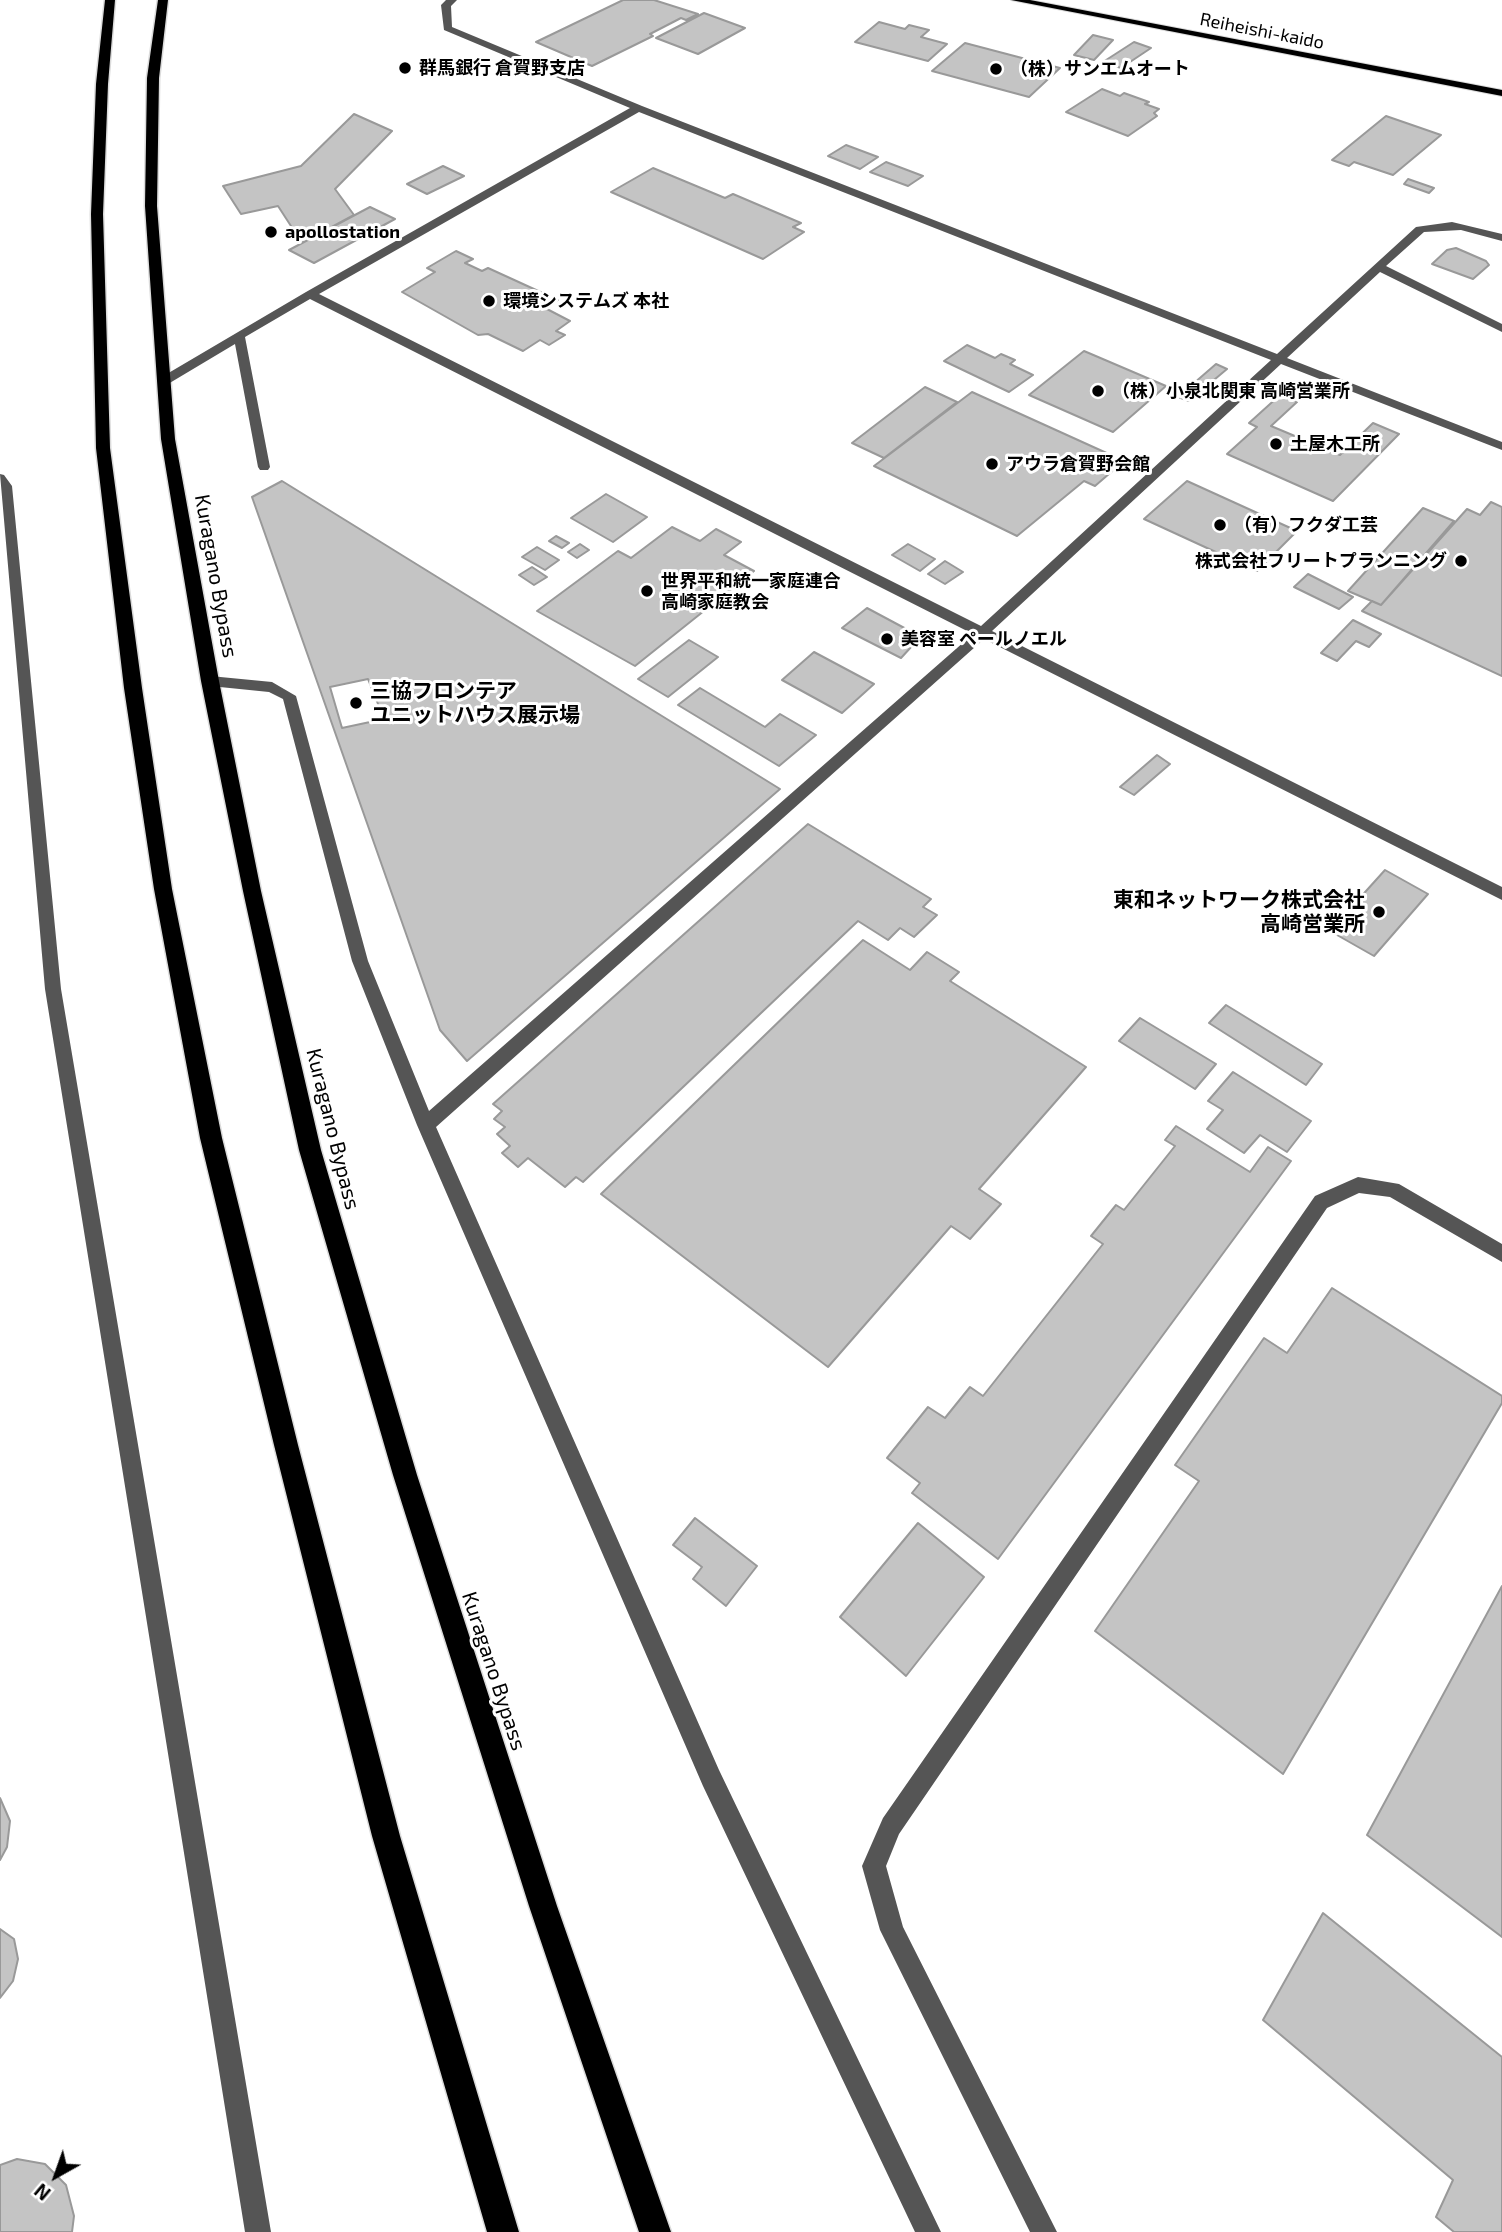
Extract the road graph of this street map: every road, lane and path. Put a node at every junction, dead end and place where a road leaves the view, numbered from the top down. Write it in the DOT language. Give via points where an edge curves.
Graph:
graph roads {
  1 [pos="110,0"];
  2 [pos="163,0"];
  3 [pos="452,0"];
  4 [pos="1016,0"];
  5 [pos="1502,93"];
  6 [pos="638,108"];
  7 [pos="1502,238"];
  8 [pos="1379,267"];
  9 [pos="310,294"];
  10 [pos="1502,329"];
  11 [pos="239,335"];
  12 [pos="1280,358"];
  13 [pos="164,381"];
  14 [pos="1502,446"];
  15 [pos="264,467"];
  16 [pos="0,478"];
  17 [pos="982,633"];
  18 [pos="210,681"];
  19 [pos="1502,894"];
  20 [pos="426,1125"];
  21 [pos="1502,1254"];
  22 [pos="258,2232"];
  23 [pos="503,2232"];
  24 [pos="655,2232"];
  25 [pos="928,2232"];
  26 [pos="1044,2232"];
  1 -- 23 [label="highway" via="97,214 103,448 163,889 211,1138 286,1444 386,1836"];
  2 -- 13 [label="highway, Kuragano Bypass" via="153,78 151,206"];
  3 -- 6 [label="street" via="446,5 447,29"];
  4 -- 5 [label="main road, Reiheishi-kaido"];
  6 -- 9 [label="street"];
  6 -- 12 [label="street"];
  7 -- 8 [label="street" via="1442,224 1420,229"];
  8 -- 10 [label="street"];
  8 -- 12 [label="street"];
  9 -- 11 [label="street"];
  9 -- 17 [label="street"];
  11 -- 13 [label="street"];
  11 -- 15 [label="street"];
  12 -- 14 [label="street"];
  12 -- 17 [label="street"];
  13 -- 18 [label="highway, Kuragano Bypass" via="168,439"];
  16 -- 22 [label="street" via="6,486 53,989"];
  17 -- 19 [label="street"];
  17 -- 20 [label="street"];
  18 -- 20 [label="street" via="272,687 289,696 360,961"];
  18 -- 24 [label="highway, Kuragano Bypass" via="314,1163 405,1475 543,1906"];
  20 -- 25 [label="street" via="711,1778"];
  21 -- 26 [label="street" via="1393,1190 1358,1185 1321,1202 891,1825 874,1866 892,1930"];
}
